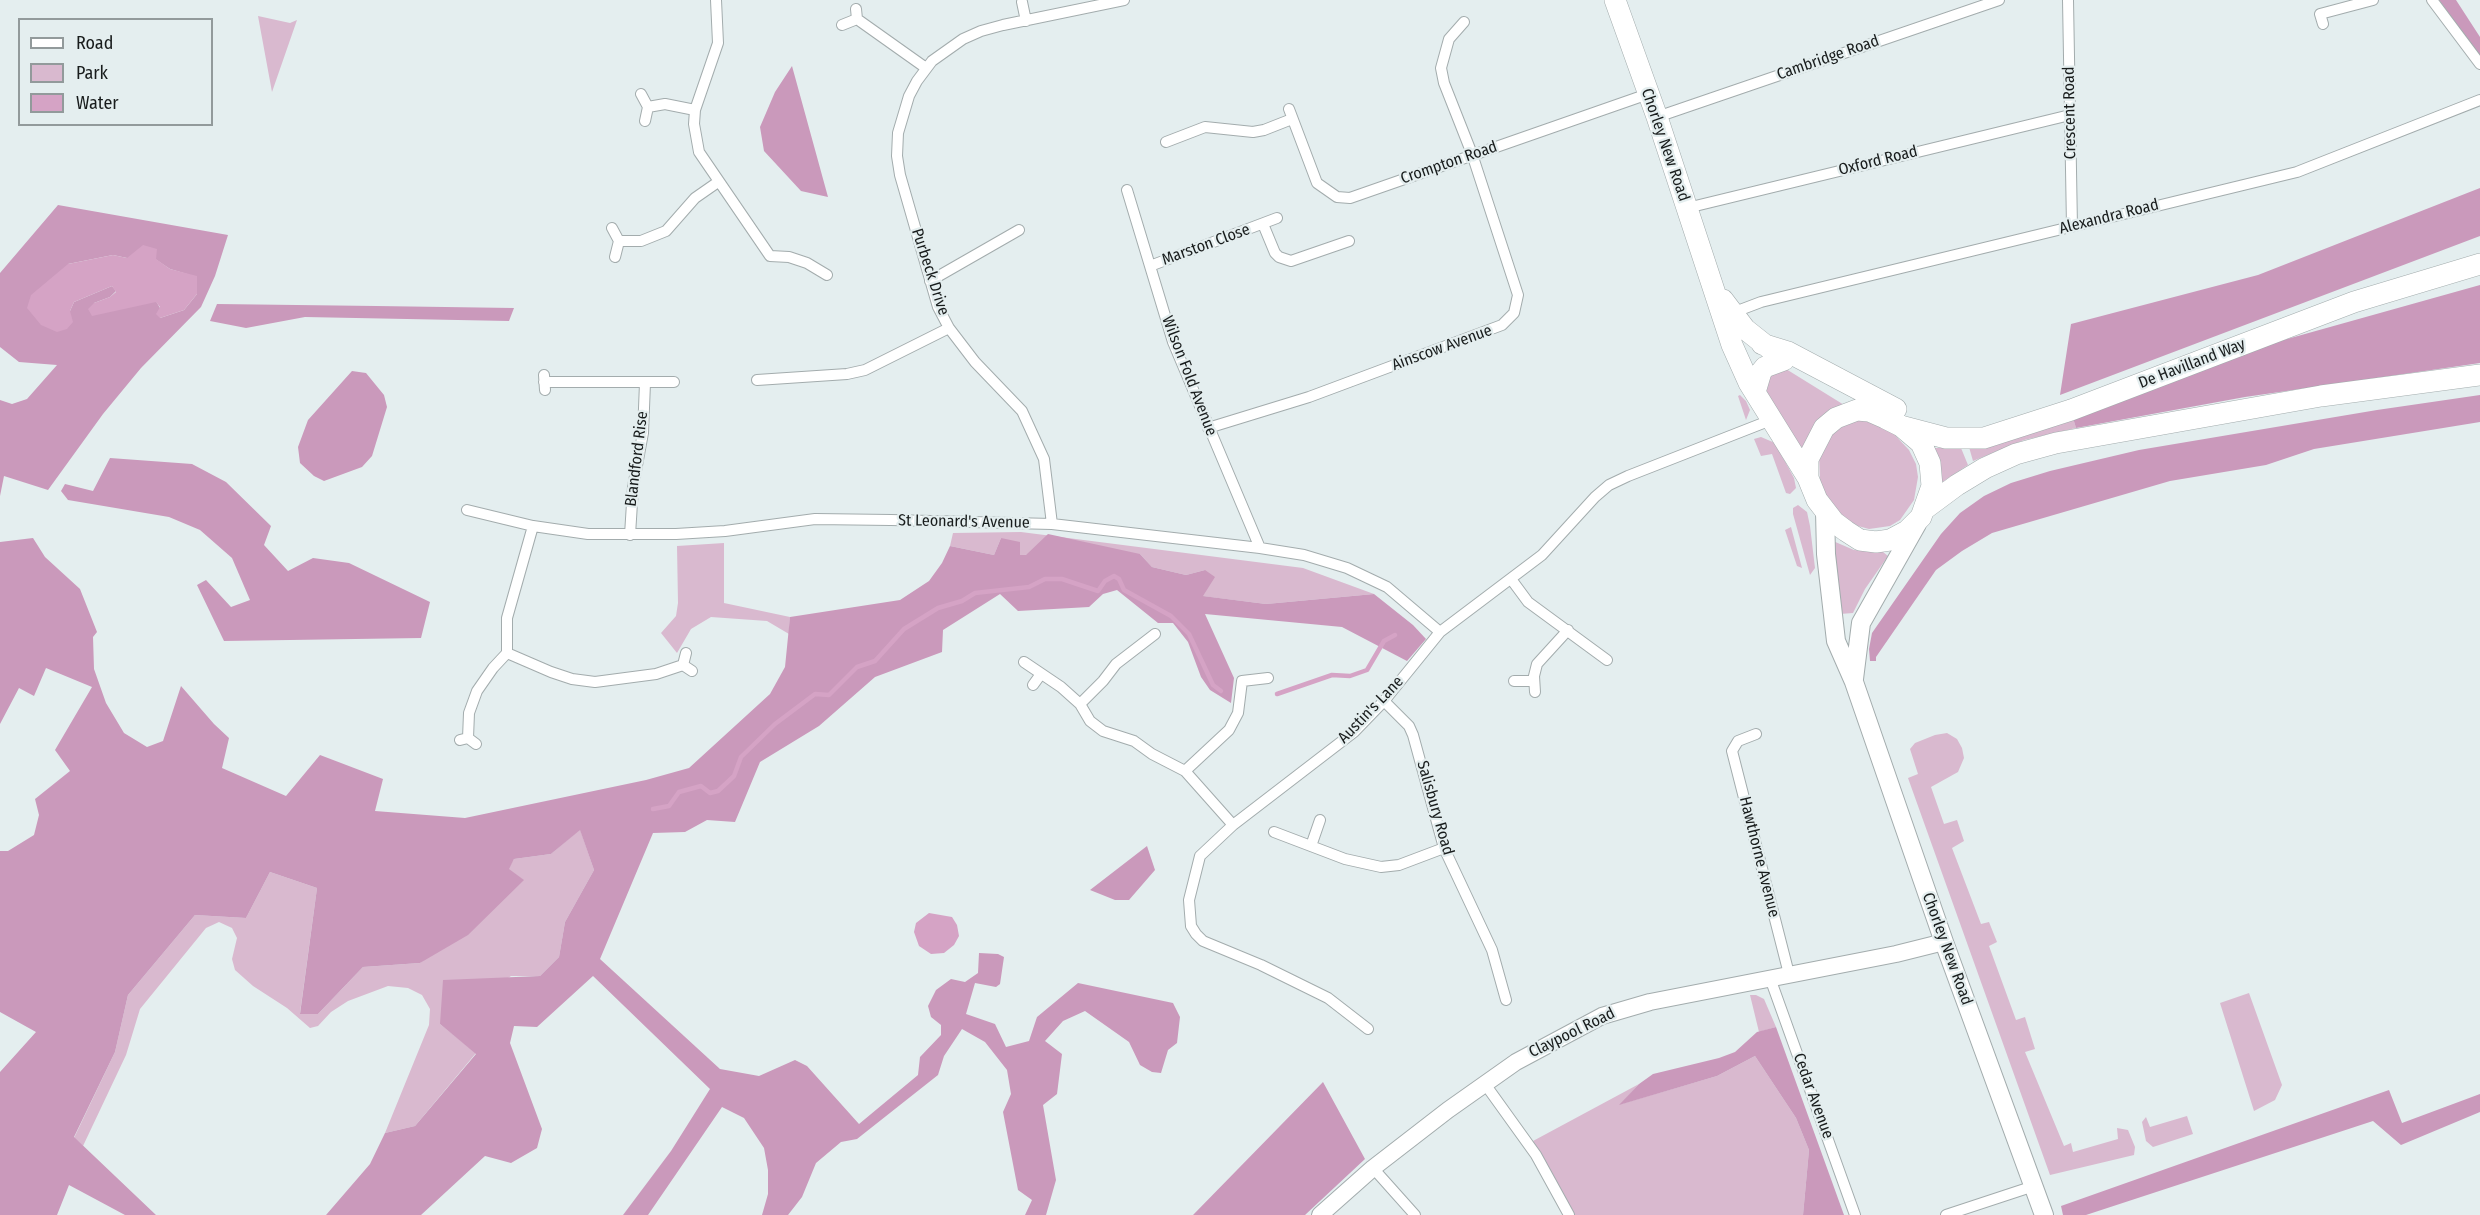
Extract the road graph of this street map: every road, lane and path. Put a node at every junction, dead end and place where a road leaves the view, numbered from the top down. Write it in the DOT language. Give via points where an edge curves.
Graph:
graph roads {
  1 [pos="716,0"];
  2 [pos="1124,0"];
  3 [pos="1615,0"];
  4 [pos="1999,0"];
  5 [pos="2068,0"];
  6 [pos="2373,0"];
  7 [pos="2432,0"];
  8 [pos="1022,2"];
  9 [pos="1026,21"];
  10 [pos="1464,22"];
  11 [pos="2323,24"];
  12 [pos="842,25"];
  13 [pos="2480,64"];
  14 [pos="926,68"];
  15 [pos="641,94"];
  16 [pos="1648,94"];
  17 [pos="2480,100"];
  18 [pos="648,107"];
  19 [pos="695,110"];
  20 [pos="2070,115"];
  21 [pos="1657,117"];
  22 [pos="645,121"];
  23 [pos="1181,121"];
  24 [pos="1186,134"];
  25 [pos="1166,142"];
  26 [pos="1472,154"];
  27 [pos="718,182"];
  28 [pos="1133,196"];
  29 [pos="1687,208"];
  30 [pos="1277,218"];
  31 [pos="1263,224"];
  32 [pos="2072,226"];
  33 [pos="612,228"];
  34 [pos="1012,230"];
  35 [pos="620,241"];
  36 [pos="1349,241"];
  37 [pos="615,257"];
  38 [pos="2480,264"];
  39 [pos="1150,266"];
  40 [pos="827,275"];
  41 [pos="930,282"];
  42 [pos="1715,290"];
  43 [pos="1732,313"];
  44 [pos="949,328"];
  45 [pos="1762,344"];
  46 [pos="1784,360"];
  47 [pos="2480,375"];
  48 [pos="757,380"];
  49 [pos="544,382"];
  50 [pos="674,382"];
  51 [pos="645,383"];
  52 [pos="1755,392"];
  53 [pos="1869,411"];
  54 [pos="1771,420"];
  55 [pos="1900,426"];
  56 [pos="1208,428"];
  57 [pos="2015,429"];
  58 [pos="1808,478"];
  59 [pos="467,510"];
  60 [pos="1825,511"];
  61 [pos="1923,513"];
  62 [pos="1052,524"];
  63 [pos="533,526"];
  64 [pos="630,535"];
  65 [pos="1260,548"];
  66 [pos="1511,579"];
  67 [pos="1568,630"];
  68 [pos="1440,632"];
  69 [pos="1155,634"];
  70 [pos="507,653"];
  71 [pos="686,653"];
  72 [pos="1607,660"];
  73 [pos="1024,662"];
  74 [pos="1041,674"];
  75 [pos="1268,678"];
  76 [pos="1514,681"];
  77 [pos="1854,682"];
  78 [pos="1033,685"];
  79 [pos="1384,701"];
  80 [pos="1080,704"];
  81 [pos="1756,734"];
  82 [pos="468,741"];
  83 [pos="1185,771"];
  84 [pos="1320,820"];
  85 [pos="1233,825"];
  86 [pos="1274,832"];
  87 [pos="1311,846"];
  88 [pos="1444,848"];
  89 [pos="1944,942"];
  90 [pos="1789,974"];
  91 [pos="1770,978"];
  92 [pos="1491,992"];
  93 [pos="1368,1029"];
  94 [pos="1485,1084"];
  95 [pos="1373,1168"];
  96 [pos="2034,1186"];
  97 [pos="1320,1215"];
  98 [pos="1414,1215"];
  99 [pos="1569,1215"];
  100 [pos="1855,1215"];
  101 [pos="1946,1215"];
  102 [pos="2044,1215"];
  1 -- 19 [label="street" via="718,43"];
  2 -- 9 [label="street, Purbeck Drive"];
  3 -- 16 [label="highway, Chorley New Road"];
  4 -- 21 [label="street, Cambridge Road"];
  5 -- 20 [label="street, Crescent Road"];
  6 -- 11 [label="street" via="2320,14"];
  7 -- 13 [label="street"];
  8 -- 9 [label="street"];
  9 -- 14 [label="street, Purbeck Drive" via="963,39"];
  10 -- 26 [label="street, Ainscow Avenue" via="1449,39 1441,68"];
  12 -- 14 [label="street" via="856,14"];
  14 -- 41 [label="street, Purbeck Drive" via="902,115 897,156"];
  15 -- 18 [label="street"];
  16 -- 21 [label="highway, Chorley New Road"];
  16 -- 26 [label="street, Crompton Road"];
  17 -- 32 [label="street, Alexandra Road" via="2309,169"];
  18 -- 19 [label="street" via="665,104"];
  18 -- 22 [label="street"];
  19 -- 27 [label="street" via="699,152"];
  20 -- 29 [label="street, Oxford Road"];
  20 -- 32 [label="street, Crescent Road"];
  21 -- 29 [label="highway, Chorley New Road"];
  23 -- 24 [label="street"];
  24 -- 25 [label="street, Crompton Road"];
  24 -- 26 [label="street, Crompton Road" via="1205,127 1264,130 1291,114 1317,183 1337,197 1350,198"];
  26 -- 56 [label="street, Ainscow Avenue" via="1518,295 1518,304 1509,320 1309,397"];
  27 -- 35 [label="street" via="695,198 666,231 641,241"];
  27 -- 40 [label="street" via="770,256 807,263"];
  28 -- 39 [label="street, Wilson Fold Avenue"];
  29 -- 42 [label="highway, Chorley New Road"];
  30 -- 31 [label="street, Marston Close"];
  31 -- 36 [label="street, Marston Close" via="1275,253 1284,260 1328,255"];
  31 -- 39 [label="street, Marston Close"];
  32 -- 43 [label="street, Alexandra Road" via="1761,302"];
  33 -- 35 [label="street"];
  34 -- 41 [label="street"];
  35 -- 37 [label="street"];
  38 -- 57 [label="highway, De Havilland Way" via="2355,302"];
  39 -- 56 [label="street, Wilson Fold Avenue" via="1173,342"];
  41 -- 44 [label="street, Purbeck Drive"];
  42 -- 43 [label="highway, Chorley New Road"];
  42 -- 52 [label="highway, Chorley New Road" via="1732,345"];
  43 -- 45 [label="highway, Chorley New Road"];
  44 -- 48 [label="street" via="865,370"];
  44 -- 62 [label="street, Purbeck Drive" via="1022,411 1044,459"];
  45 -- 46 [label="highway, Chorley New Road"];
  45 -- 57 [label="highway" via="1788,352 1936,426 1980,432"];
  46 -- 52 [label="highway" via="1765,366"];
  46 -- 53 [label="highway, Chorley New Road"];
  47 -- 61 [label="highway" via="2321,396 2056,443 1985,468"];
  49 -- 51 [label="street"];
  50 -- 51 [label="street"];
  51 -- 64 [label="street, Blandford Rise"];
  52 -- 54 [label="highway, Chorley New Road"];
  53 -- 55 [label="highway"];
  53 -- 58 [label="highway" via="1847,412 1824,428 1809,459"];
  54 -- 58 [label="highway, Chorley New Road"];
  54 -- 66 [label="street, Austin's Lane" via="1609,485 1542,555"];
  55 -- 57 [label="highway, De Havilland Way" via="1965,439"];
  55 -- 61 [label="highway" via="1921,443 1930,463 1932,486"];
  56 -- 65 [label="street, Wilson Fold Avenue"];
  58 -- 60 [label="highway"];
  59 -- 63 [label="street, St Leonard's Avenue"];
  60 -- 61 [label="highway" via="1860,540 1876,542 1907,531"];
  60 -- 77 [label="main road, Chorley New Road" via="1836,640"];
  61 -- 77 [label="main road, Chorley New Road" via="1861,623"];
  62 -- 64 [label="street, St Leonard's Avenue" via="815,519 725,531"];
  62 -- 65 [label="street, St Leonard's Avenue"];
  63 -- 64 [label="street, St Leonard's Avenue"];
  63 -- 70 [label="street" via="509,608"];
  65 -- 68 [label="street, St Leonard's Avenue" via="1304,555 1347,568 1387,587"];
  66 -- 67 [label="street" via="1528,602"];
  66 -- 68 [label="street, Austin's Lane"];
  67 -- 72 [label="street"];
  67 -- 76 [label="street" via="1537,664 1535,686"];
  68 -- 79 [label="street, Austin's Lane"];
  69 -- 80 [label="street" via="1116,664"];
  70 -- 71 [label="street" via="550,672 595,682 688,668"];
  70 -- 82 [label="street" via="477,691 469,713"];
  73 -- 74 [label="street"];
  74 -- 78 [label="street"];
  74 -- 80 [label="street"];
  75 -- 83 [label="street" via="1242,681 1238,714 1229,729"];
  77 -- 89 [label="main road, Chorley New Road"];
  79 -- 85 [label="street, Austin's Lane" via="1354,732"];
  79 -- 88 [label="street, Salisbury Road" via="1413,735"];
  80 -- 83 [label="street" via="1090,721 1103,731 1134,741"];
  81 -- 90 [label="street, Hawthorne Avenue" via="1738,741 1732,751"];
  83 -- 85 [label="street"];
  84 -- 87 [label="street"];
  85 -- 93 [label="street, Austin's Lane" via="1200,856 1189,900 1191,926 1203,940 1328,998"];
  86 -- 87 [label="street"];
  87 -- 88 [label="street" via="1381,867 1398,866"];
  88 -- 92 [label="street, Salisbury Road" via="1492,950 1505,994"];
  89 -- 90 [label="street, Claypool Road"];
  89 -- 96 [label="main road, Chorley New Road"];
  90 -- 91 [label="street, Claypool Road"];
  91 -- 94 [label="street, Claypool Road" via="1622,1008 1516,1062"];
  91 -- 100 [label="street, Cedar Avenue"];
  94 -- 95 [label="street, Claypool Road"];
  94 -- 99 [label="street" via="1536,1155"];
  95 -- 97 [label="street, Claypool Road"];
  95 -- 98 [label="street"];
  96 -- 101 [label="street"];
  96 -- 102 [label="main road, Chorley New Road"];
}
